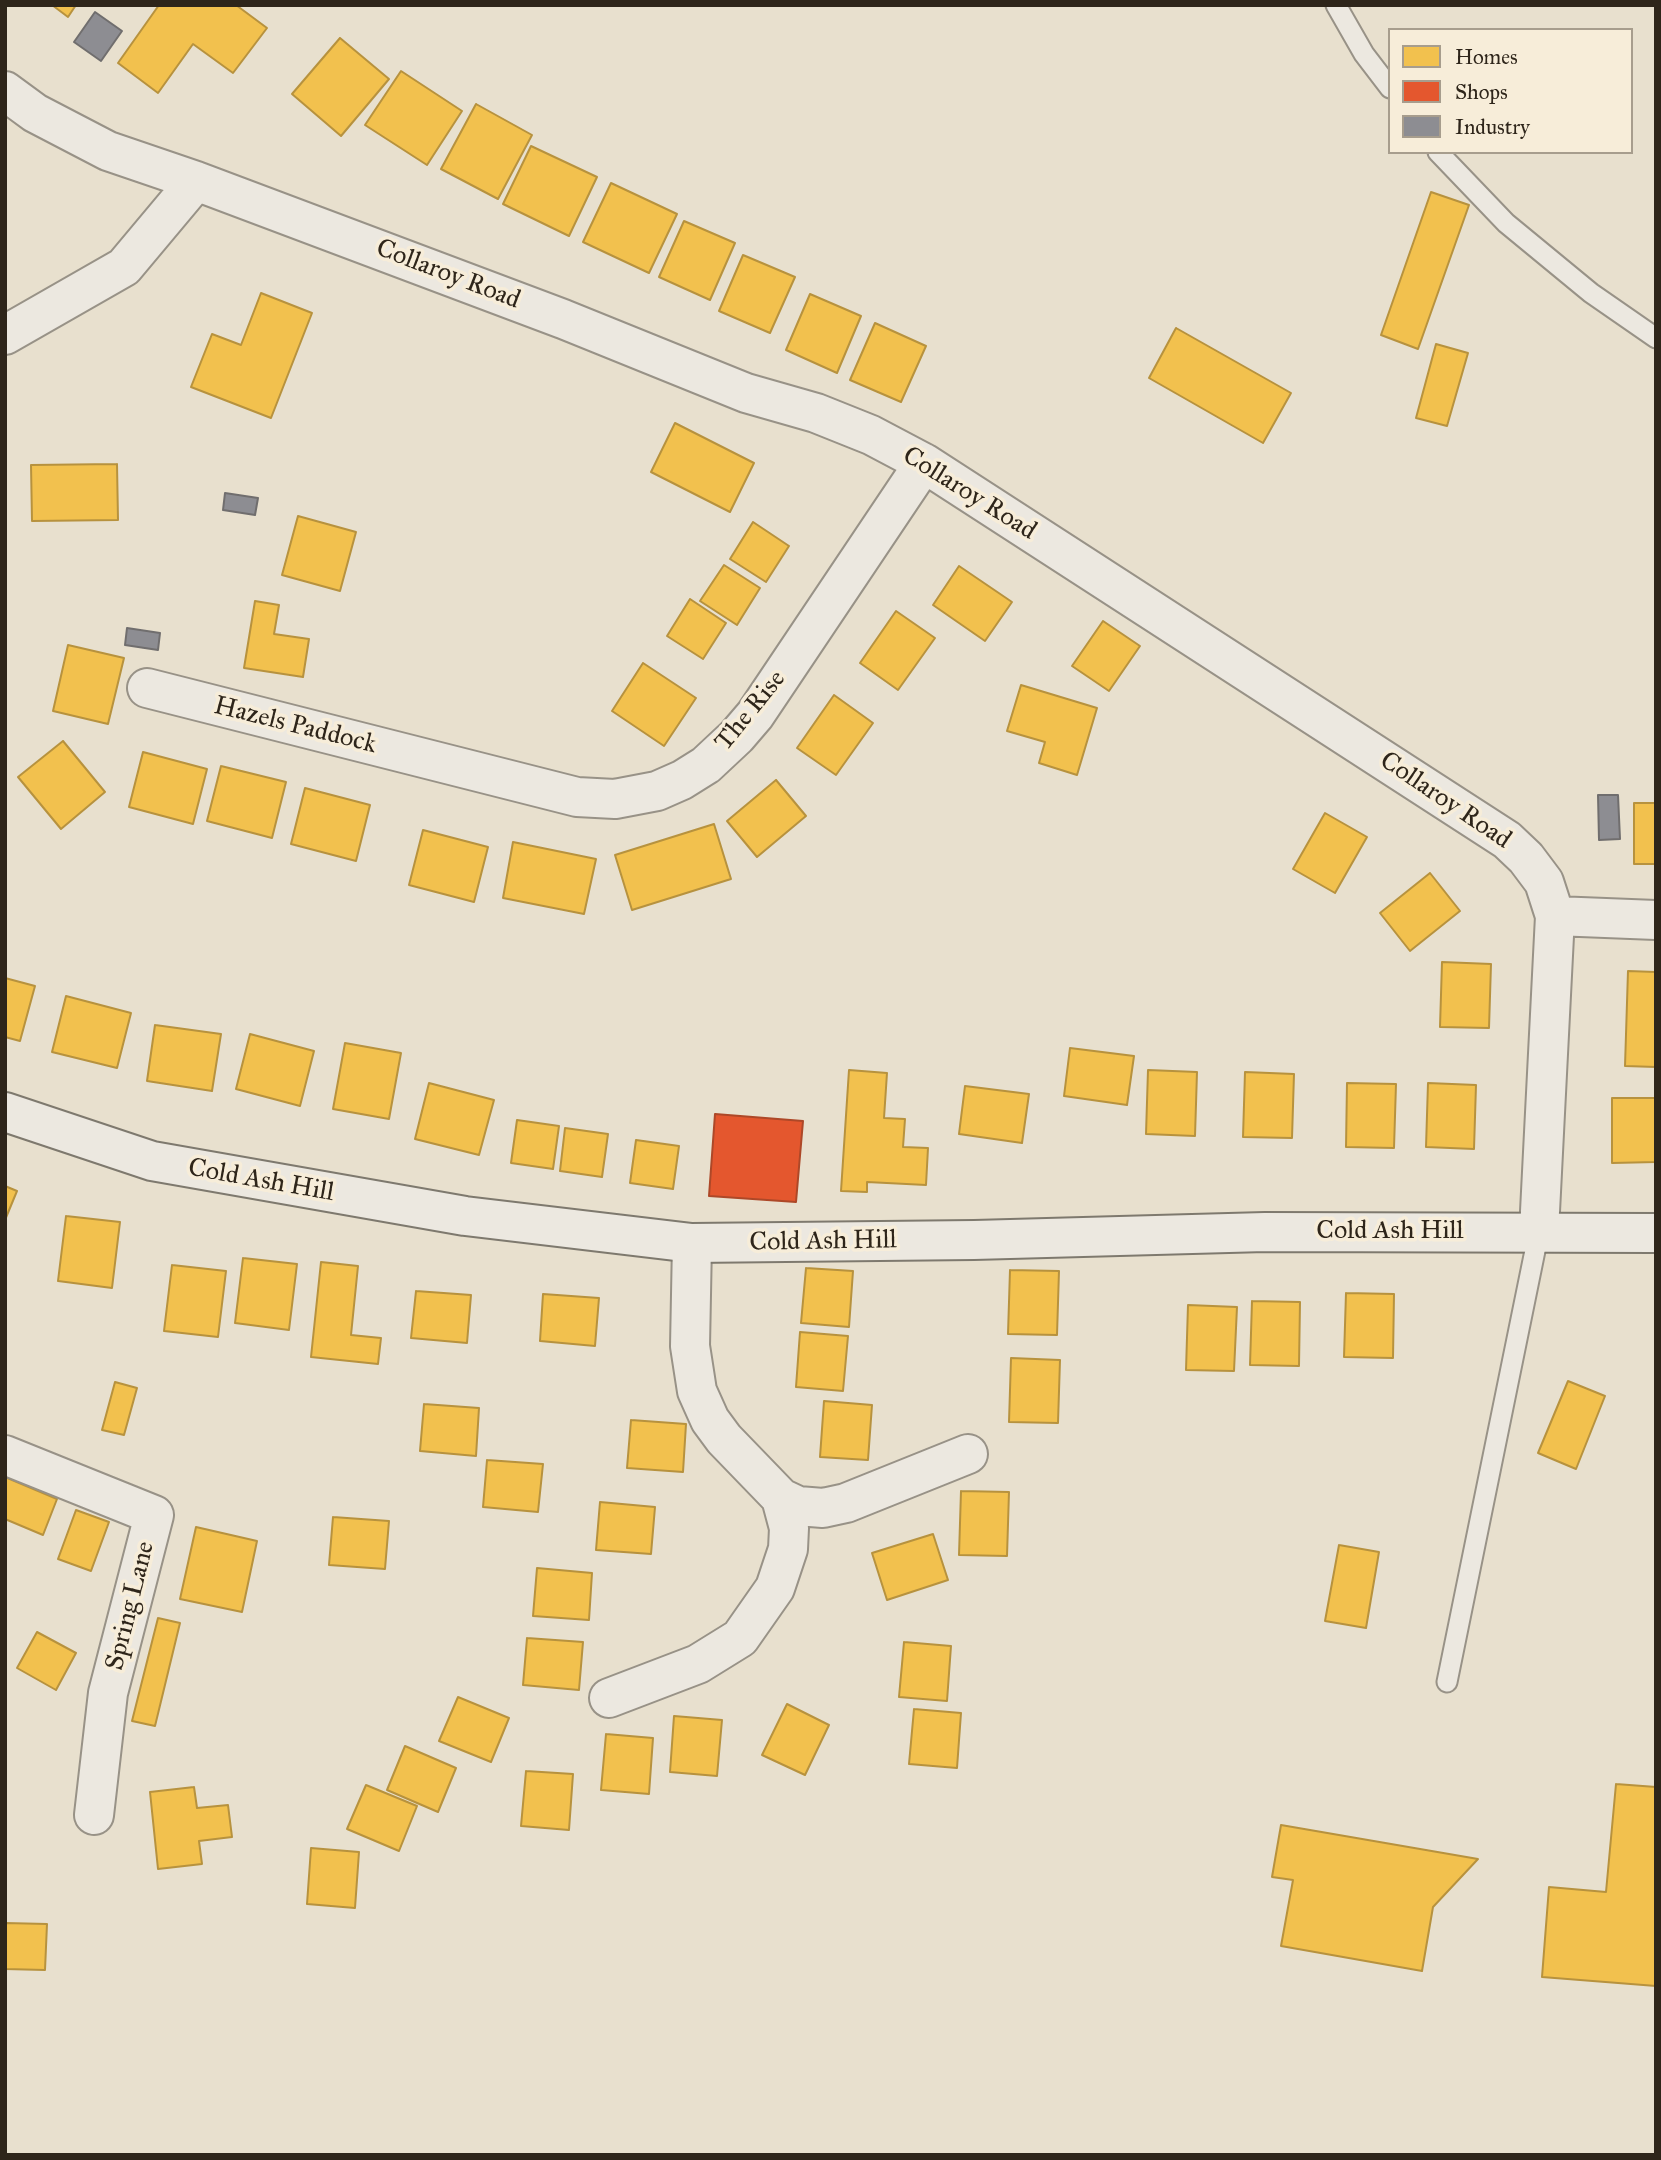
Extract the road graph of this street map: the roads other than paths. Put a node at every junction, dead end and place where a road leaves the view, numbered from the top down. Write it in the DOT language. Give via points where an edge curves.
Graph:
graph roads {
  1 [pos="1336,5"];
  2 [pos="1388,85"];
  3 [pos="5,92"];
  4 [pos="1440,154"];
  5 [pos="197,181"];
  6 [pos="5,335"];
  7 [pos="1656,338"];
  8 [pos="924,463"];
  9 [pos="147,688"];
  10 [pos="444,763"];
  11 [pos="1555,916"];
  12 [pos="1656,920"];
  13 [pos="5,1112"];
  14 [pos="1539,1231"];
  15 [pos="1656,1233"];
  16 [pos="692,1244"];
  17 [pos="968,1454"];
  18 [pos="5,1455"];
  19 [pos="781,1498"];
  20 [pos="1447,1682"];
  21 [pos="609,1699"];
  22 [pos="94,1815"];
  1 -- 2 [label="lane"];
  3 -- 5 [label="street, Collaroy Road" via="108,151"];
  4 -- 7 [label="lane" via="1506,223 1591,293"];
  5 -- 6 [label="street" via="124,267"];
  5 -- 8 [label="street, Collaroy Road" via="746,393 816,413"];
  8 -- 10 [label="street, The Rise" via="755,715 721,752 682,780 657,791 615,799 577,797"];
  8 -- 11 [label="street, Collaroy Road" via="1507,840 1544,882"];
  9 -- 10 [label="street, Hazels Paddock"];
  11 -- 12 [label="street"];
  11 -- 14 [label="street, Collaroy Road"];
  13 -- 16 [label="street, Cold Ash Hill" via="152,1161 464,1216"];
  14 -- 15 [label="street, Cold Ash Hill"];
  14 -- 16 [label="street, Cold Ash Hill"];
  14 -- 20 [label="lane"];
  16 -- 19 [label="street" via="690,1346 697,1391 724,1439"];
  17 -- 19 [label="street" via="846,1503 823,1508 798,1506"];
  18 -- 22 [label="street, Spring Lane" via="154,1515 108,1693"];
  19 -- 21 [label="street" via="789,1528 785,1566 740,1638 698,1664"];
}
